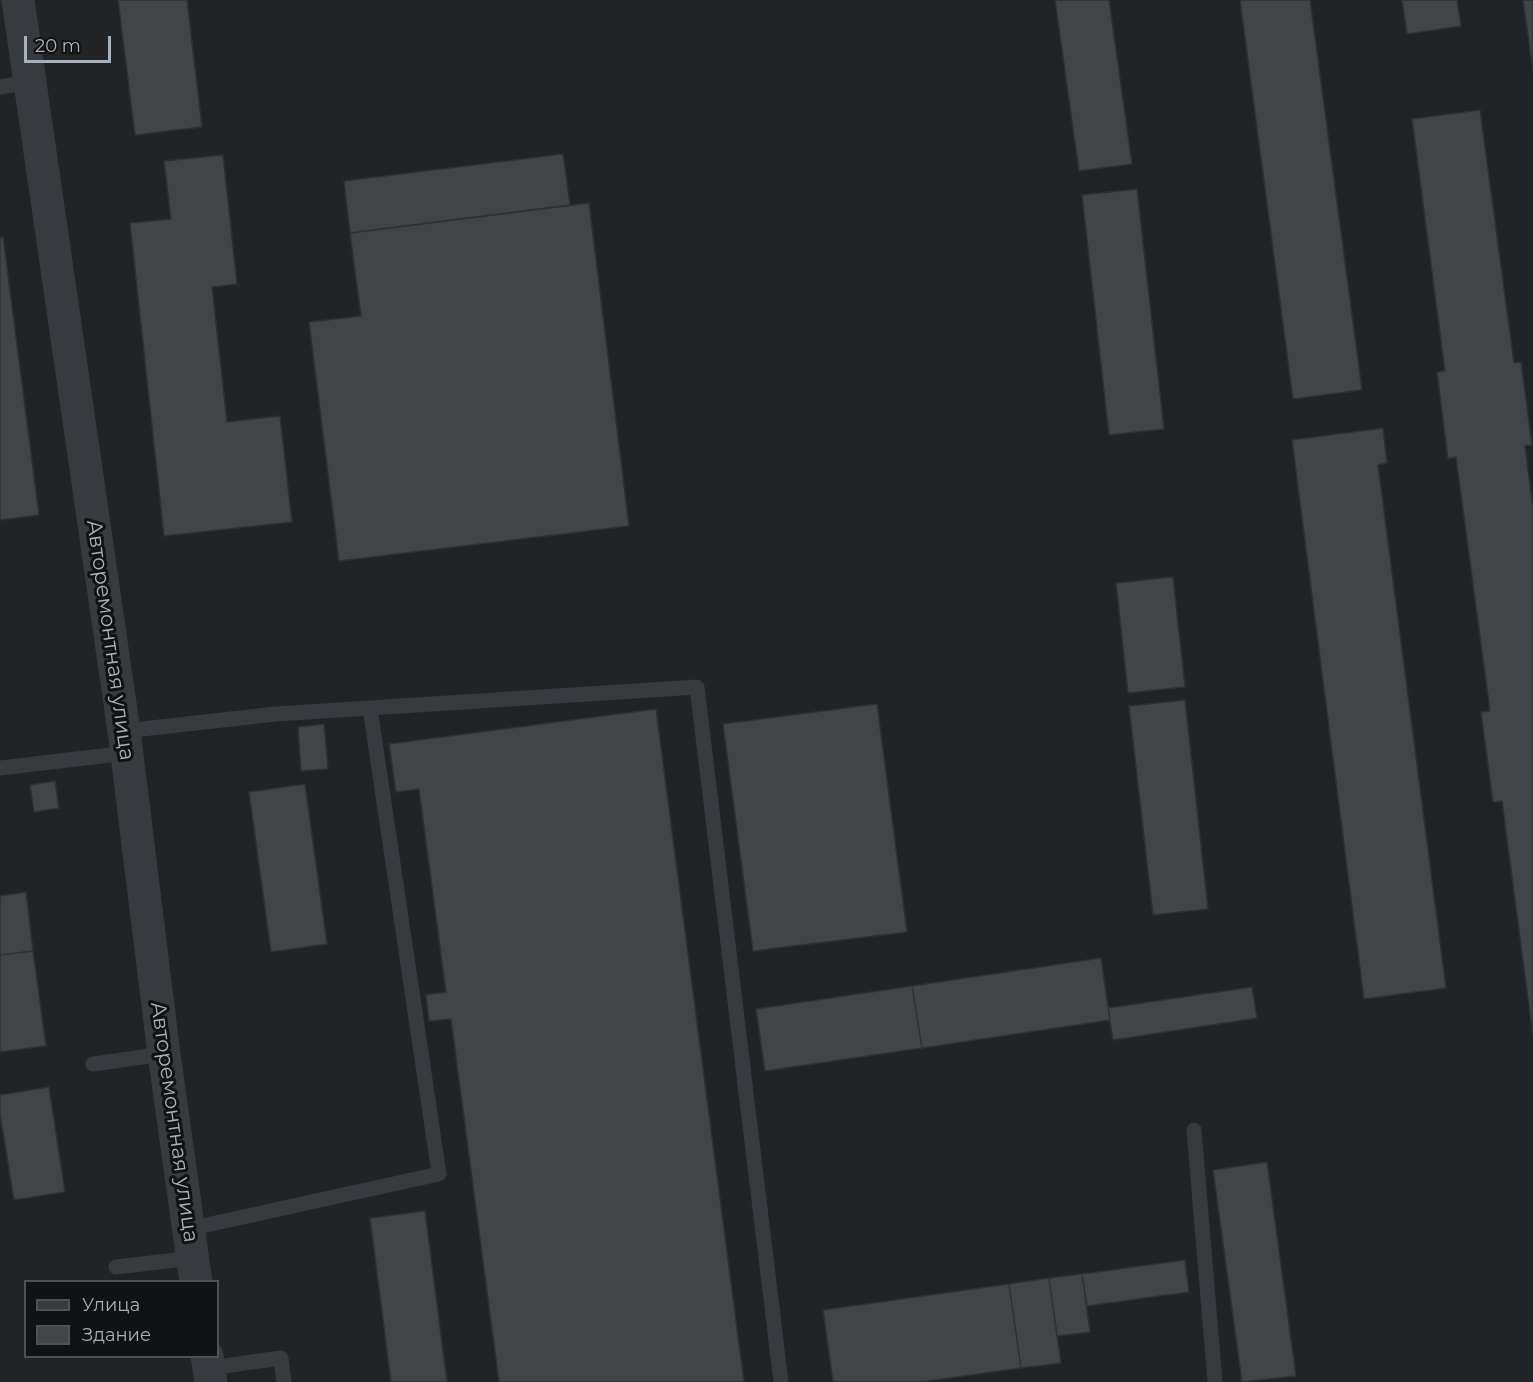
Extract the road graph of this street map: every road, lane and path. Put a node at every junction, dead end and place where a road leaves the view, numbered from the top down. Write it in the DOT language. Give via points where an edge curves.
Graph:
graph roads {
  1 [pos="18,0"];
  2 [pos="14,84"];
  3 [pos="370,708"];
  4 [pos="126,742"];
  5 [pos="0,768"];
  6 [pos="164,1054"];
  7 [pos="93,1064"];
  8 [pos="1194,1130"];
  9 [pos="192,1256"];
  10 [pos="116,1267"];
  11 [pos="209,1369"];
  12 [pos="284,1382"];
  13 [pos="781,1382"];
  14 [pos="1215,1382"];
  1 -- 2 [label="street, Авторемонтная улица"];
  2 -- 4 [label="street, Авторемонтная улица"];
  3 -- 4 [label="lane" via="276,714"];
  3 -- 9 [label="lane" via="439,1174"];
  3 -- 13 [label="lane" via="697,687"];
  4 -- 5 [label="lane"];
  4 -- 6 [label="street, Авторемонтная улица"];
  6 -- 7 [label="lane"];
  6 -- 9 [label="street, Авторемонтная улица"];
  8 -- 14 [label="lane"];
  9 -- 10 [label="lane"];
  11 -- 12 [label="lane" via="281,1358"];
}
